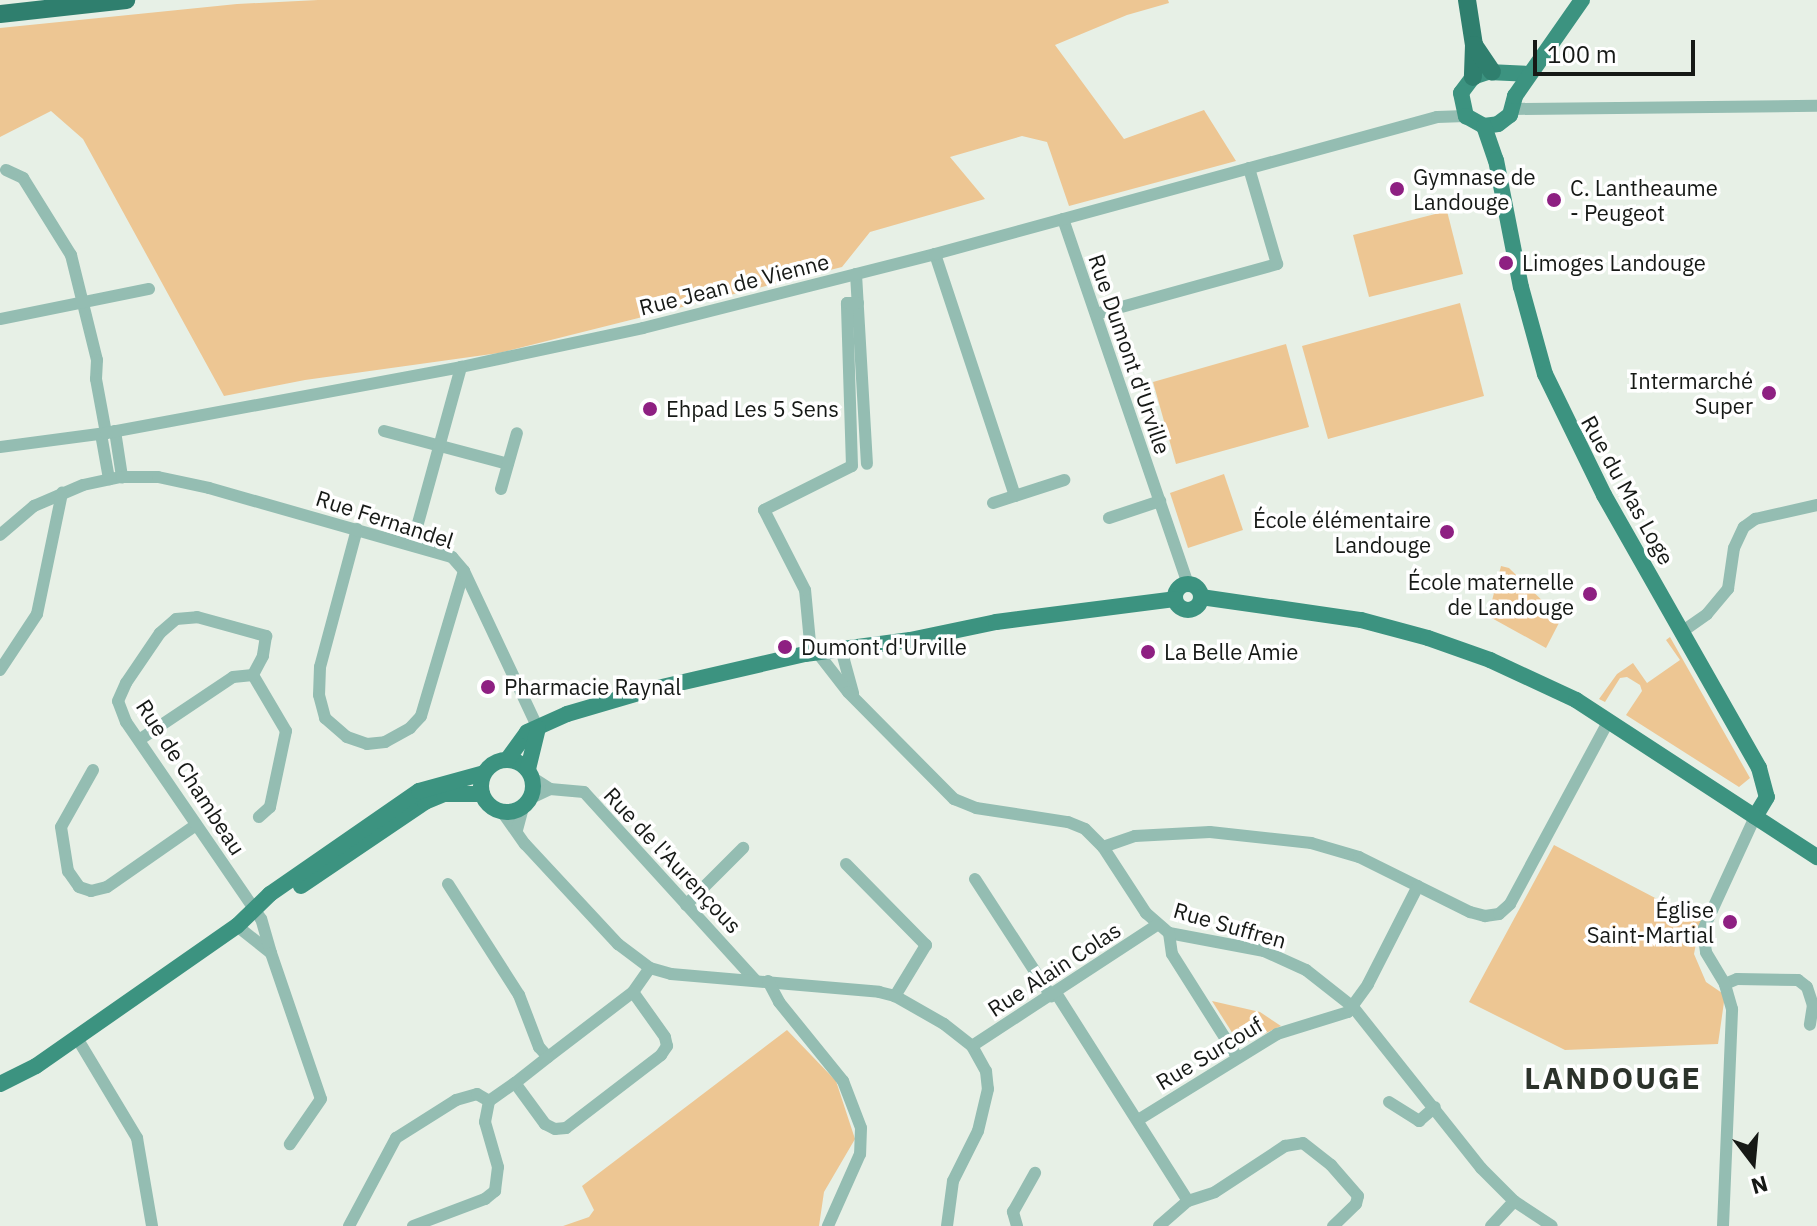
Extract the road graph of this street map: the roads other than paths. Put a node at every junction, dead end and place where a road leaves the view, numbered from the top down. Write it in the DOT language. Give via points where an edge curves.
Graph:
graph roads {
  1 [pos="126,0"];
  2 [pos="1467,0"];
  3 [pos="1582,0"];
  4 [pos="0,14"];
  5 [pos="1474,45"];
  6 [pos="1497,74"];
  7 [pos="1529,74"];
  8 [pos="1473,77"];
  9 [pos="1461,99"];
  10 [pos="1817,106"];
  11 [pos="1510,109"];
  12 [pos="1466,116"];
  13 [pos="1437,117"];
  14 [pos="1484,126"];
  15 [pos="1496,160"];
  16 [pos="1249,168"];
  17 [pos="6,170"];
  18 [pos="1063,219"];
  19 [pos="935,254"];
  20 [pos="856,274"];
  21 [pos="149,289"];
  22 [pos="81,303"];
  23 [pos="858,303"];
  24 [pos="1096,314"];
  25 [pos="0,319"];
  26 [pos="461,367"];
  27 [pos="384,431"];
  28 [pos="107,433"];
  29 [pos="517,433"];
  30 [pos="439,446"];
  31 [pos="0,447"];
  32 [pos="508,464"];
  33 [pos="867,464"];
  34 [pos="116,478"];
  35 [pos="1064,480"];
  36 [pos="501,489"];
  37 [pos="62,493"];
  38 [pos="1015,496"];
  39 [pos="1160,501"];
  40 [pos="993,503"];
  41 [pos="1817,505"];
  42 [pos="1109,518"];
  43 [pos="357,529"];
  44 [pos="0,535"];
  45 [pos="412,545"];
  46 [pos="464,571"];
  47 [pos="1188,585"];
  48 [pos="1201,597"];
  49 [pos="1175,599"];
  50 [pos="1683,631"];
  51 [pos="841,649"];
  52 [pos="814,653"];
  53 [pos="0,670"];
  54 [pos="253,675"];
  55 [pos="855,699"];
  56 [pos="1609,720"];
  57 [pos="538,728"];
  58 [pos="139,740"];
  59 [pos="507,760"];
  60 [pos="93,770"];
  61 [pos="484,773"];
  62 [pos="530,774"];
  63 [pos="550,789"];
  64 [pos="482,794"];
  65 [pos="527,803"];
  66 [pos="503,813"];
  67 [pos="259,817"];
  68 [pos="1755,817"];
  69 [pos="196,825"];
  70 [pos="517,830"];
  71 [pos="1103,847"];
  72 [pos="743,848"];
  73 [pos="1817,857"];
  74 [pos="846,864"];
  75 [pos="975,879"];
  76 [pos="448,884"];
  77 [pos="1418,886"];
  78 [pos="686,905"];
  79 [pos="255,912"];
  80 [pos="237,926"];
  81 [pos="1163,929"];
  82 [pos="271,953"];
  83 [pos="650,968"];
  84 [pos="762,980"];
  85 [pos="1725,984"];
  86 [pos="633,992"];
  87 [pos="1054,994"];
  88 [pos="895,996"];
  89 [pos="1353,1007"];
  90 [pos="1810,1025"];
  91 [pos="77,1038"];
  92 [pos="972,1046"];
  93 [pos="548,1057"];
  94 [pos="1237,1057"];
  95 [pos="515,1083"];
  96 [pos="0,1084"];
  97 [pos="489,1101"];
  98 [pos="1389,1102"];
  99 [pos="1435,1107"];
  100 [pos="1138,1120"];
  101 [pos="290,1144"];
  102 [pos="1035,1173"];
  103 [pos="1188,1201"];
  104 [pos="1514,1201"];
  105 [pos="1012,1225"];
  106 [pos="152,1226"];
  107 [pos="349,1226"];
  108 [pos="413,1226"];
  109 [pos="828,1226"];
  110 [pos="947,1226"];
  111 [pos="1159,1226"];
  112 [pos="1333,1226"];
  113 [pos="1491,1226"];
  114 [pos="1552,1226"];
  115 [pos="1723,1226"];
  1 -- 4 [label="highway"];
  2 -- 5 [label="highway"];
  3 -- 7 [label="main road"];
  5 -- 6 [label="highway"];
  5 -- 8 [label="highway"];
  6 -- 7 [label="main road"];
  6 -- 8 [label="main road"];
  6 -- 11 [label="main road" via="1510,83"];
  7 -- 11 [label="main road"];
  8 -- 9 [label="main road"];
  9 -- 12 [label="main road"];
  9 -- 13 [label="street"];
  10 -- 11 [label="street"];
  11 -- 14 [label="main road"];
  11 -- 15 [label="main road, Rue du Mas Loge"];
  12 -- 13 [label="street, Rue Jean de Vienne"];
  12 -- 14 [label="main road"];
  13 -- 16 [label="street, Rue Jean de Vienne"];
  14 -- 15 [label="main road, Rue du Mas Loge"];
  15 -- 50 [label="main road, Rue du Mas Loge" via="1545,374 1597,482"];
  16 -- 18 [label="street, Rue Jean de Vienne"];
  16 -- 24 [label="street" via="1277,264"];
  17 -- 22 [label="street" via="23,178 65,245"];
  18 -- 19 [label="street, Rue Jean de Vienne"];
  18 -- 24 [label="street, Rue Dumont d'Urville"];
  19 -- 20 [label="street, Rue Jean de Vienne"];
  19 -- 38 [label="street"];
  20 -- 23 [label="street"];
  20 -- 26 [label="street, Rue Jean de Vienne"];
  21 -- 22 [label="street"];
  22 -- 25 [label="street"];
  22 -- 28 [label="street" via="97,360"];
  23 -- 33 [label="street"];
  23 -- 52 [label="street" via="847,303 852,466 764,510 805,590"];
  24 -- 39 [label="street, Rue Dumont d'Urville"];
  26 -- 28 [label="street, Rue Jean de Vienne"];
  26 -- 30 [label="street"];
  27 -- 30 [label="street"];
  28 -- 31 [label="street, Rue Jean de Vienne"];
  28 -- 34 [label="street"];
  29 -- 32 [label="street"];
  30 -- 32 [label="street"];
  30 -- 45 [label="street"];
  32 -- 36 [label="street"];
  34 -- 37 [label="street, Rue Fernandel"];
  34 -- 43 [label="street, Rue Fernandel" via="181,480"];
  35 -- 38 [label="street"];
  37 -- 44 [label="street, Rue Fernandel" via="34,506"];
  37 -- 53 [label="street" via="37,614"];
  38 -- 40 [label="street"];
  39 -- 42 [label="street"];
  39 -- 47 [label="street, Rue Dumont d'Urville"];
  41 -- 50 [label="street" via="1755,519 1744,527 1734,548 1728,589"];
  43 -- 45 [label="street, Rue Fernandel"];
  43 -- 46 [label="street" via="320,667 325,718 347,737 367,744 385,742 421,716"];
  45 -- 46 [label="street, Rue Fernandel" via="452,557"];
  46 -- 57 [label="street, Rue Fernandel"];
  47 -- 48 [label="main road"];
  47 -- 49 [label="main road" via="1177,590"];
  48 -- 49 [label="main road" via="1191,610 1182,609"];
  48 -- 56 [label="main road" via="1337,616 1428,638 1490,660"];
  49 -- 51 [label="main road"];
  50 -- 68 [label="main road, Rue du Mas Loge" via="1767,788"];
  51 -- 52 [label="main road"];
  51 -- 55 [label="street, Rue Suffren"];
  52 -- 55 [label="street, Rue Suffren"];
  52 -- 57 [label="main road" via="649,690"];
  54 -- 58 [label="street" via="233,677"];
  54 -- 58 [label="street, Rue de Chambeau" via="266,636 197,617 176,619 160,633 118,701"];
  54 -- 67 [label="street" via="286,731 270,807"];
  55 -- 71 [label="street, Rue Suffren" via="954,799 976,808 1068,822 1085,829"];
  56 -- 68 [label="main road"];
  56 -- 77 [label="street" via="1510,904 1499,914 1485,916"];
  57 -- 59 [label="main road" via="527,732"];
  57 -- 62 [label="main road"];
  58 -- 69 [label="street, Rue de Chambeau"];
  59 -- 61 [label="main road"];
  59 -- 62 [label="main road"];
  60 -- 69 [label="street" via="61,827 68,871 79,887 107,887"];
  61 -- 64 [label="main road"];
  61 -- 79 [label="main road" via="419,791 270,894"];
  62 -- 63 [label="street, Rue de l'Aurençous"];
  62 -- 65 [label="main road"];
  63 -- 65 [label="street"];
  63 -- 78 [label="street, Rue de l'Aurençous" via="584,792"];
  64 -- 66 [label="main road"];
  64 -- 79 [label="main road" via="444,794 425,802"];
  65 -- 66 [label="main road"];
  65 -- 70 [label="street"];
  66 -- 70 [label="street"];
  68 -- 73 [label="main road"];
  68 -- 85 [label="street" via="1703,930 1706,952"];
  69 -- 79 [label="street, Rue de Chambeau"];
  70 -- 83 [label="street" via="618,944"];
  71 -- 77 [label="street" via="1135,836 1260,835 1359,857"];
  71 -- 81 [label="street, Rue Suffren" via="1146,913"];
  72 -- 78 [label="street"];
  74 -- 88 [label="street" via="926,945"];
  75 -- 87 [label="street"];
  76 -- 93 [label="street" via="519,995"];
  77 -- 89 [label="street"];
  78 -- 84 [label="street, Rue de l'Aurençous"];
  79 -- 80 [label="main road"];
  79 -- 82 [label="street, Rue de Chambeau"];
  80 -- 82 [label="street"];
  80 -- 91 [label="main road"];
  81 -- 87 [label="street, Rue Alain Colas"];
  81 -- 89 [label="street, Rue Suffren" via="1264,951 1306,970"];
  81 -- 94 [label="street" via="1172,954"];
  82 -- 101 [label="street, Rue de Chambeau" via="321,1099"];
  83 -- 84 [label="street"];
  83 -- 86 [label="street"];
  84 -- 88 [label="street"];
  84 -- 109 [label="street, Rue de l'Aurençous" via="843,1081 861,1128 860,1154"];
  85 -- 90 [label="street" via="1737,979 1798,980 1807,987 1813,1005"];
  85 -- 115 [label="street" via="1732,1009"];
  86 -- 93 [label="street"];
  86 -- 95 [label="street" via="665,1037 661,1055 566,1128 545,1124"];
  87 -- 92 [label="street, Rue Alain Colas"];
  87 -- 100 [label="street"];
  88 -- 92 [label="street"];
  89 -- 94 [label="street, Rue Surcouf" via="1277,1034"];
  89 -- 99 [label="street, Rue Suffren"];
  91 -- 96 [label="main road"];
  91 -- 106 [label="street" via="137,1138"];
  92 -- 110 [label="street" via="986,1071 988,1089 978,1131 953,1181"];
  93 -- 95 [label="street"];
  94 -- 100 [label="street, Rue Surcouf"];
  95 -- 97 [label="street"];
  97 -- 107 [label="street" via="477,1094 456,1100 396,1138"];
  97 -- 108 [label="street" via="485,1122 498,1167 495,1191"];
  98 -- 99 [label="street" via="1419,1121"];
  99 -- 104 [label="street, Rue Suffren" via="1481,1168"];
  100 -- 103 [label="street"];
  102 -- 105 [label="street" via="1013,1212"];
  103 -- 111 [label="street"];
  103 -- 112 [label="street" via="1215,1192 1285,1146 1303,1143 1358,1196"];
  104 -- 113 [label="street"];
  104 -- 114 [label="street, Rue Suffren"];
}
